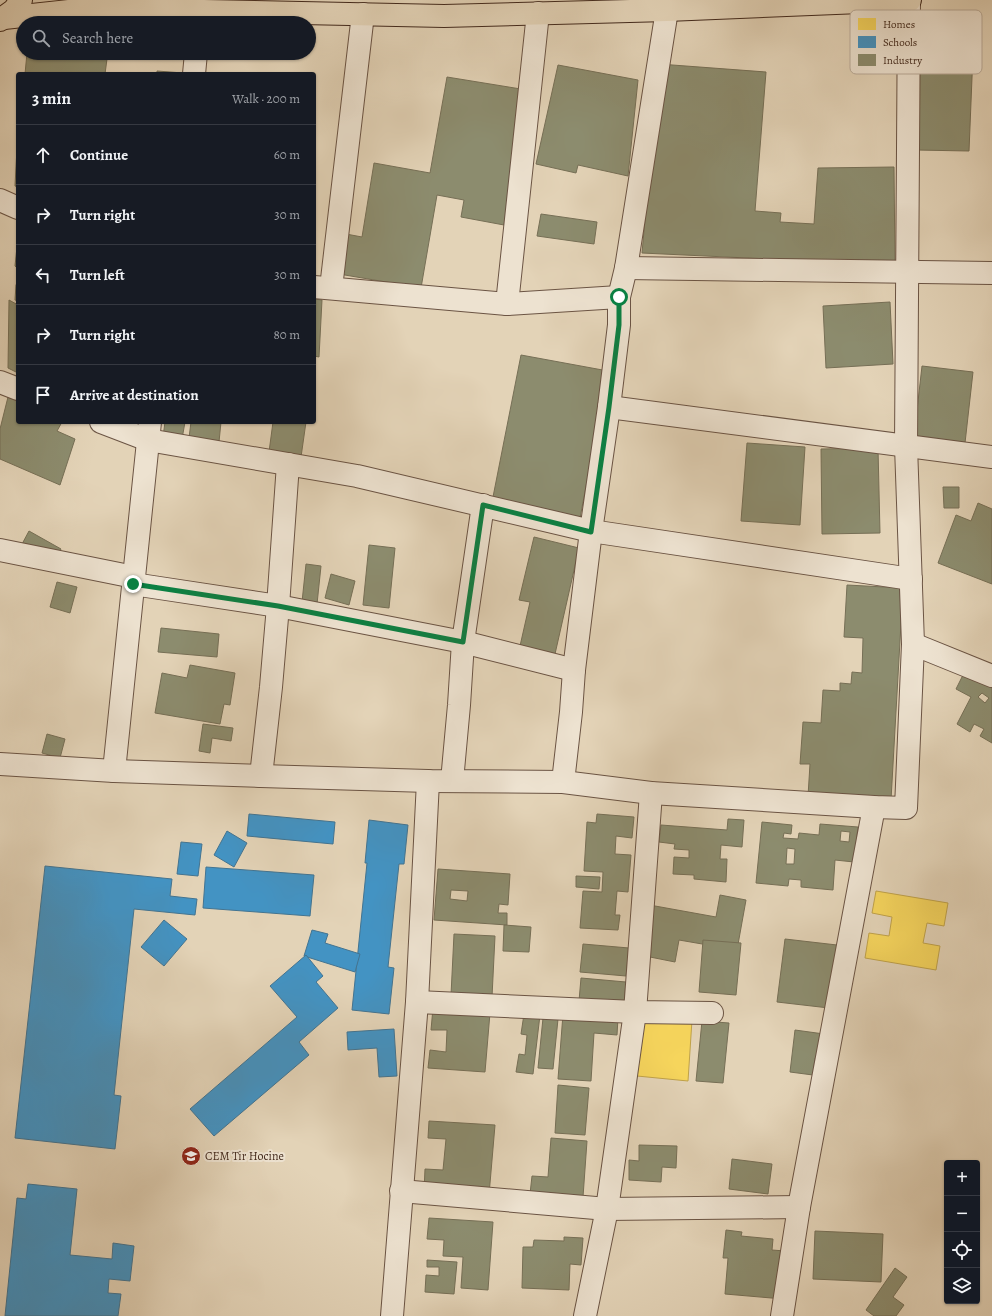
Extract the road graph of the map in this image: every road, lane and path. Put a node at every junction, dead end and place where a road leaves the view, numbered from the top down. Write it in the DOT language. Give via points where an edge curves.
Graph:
graph roads {
  1 [pos="21,0"];
  2 [pos="909,0"];
  3 [pos="786,3"];
  4 [pos="667,10"];
  5 [pos="909,10"];
  6 [pos="538,13"];
  7 [pos="363,14"];
  8 [pos="27,16"];
  9 [pos="188,16"];
  10 [pos="254,16"];
  11 [pos="16,17"];
  12 [pos="2,19"];
  13 [pos="195,60"];
  14 [pos="194,72"];
  15 [pos="908,74"];
  16 [pos="0,200"];
  17 [pos="16,207"];
  18 [pos="626,268"];
  19 [pos="907,273"];
  20 [pos="992,273"];
  21 [pos="323,287"];
  22 [pos="619,297"];
  23 [pos="507,304"];
  24 [pos="0,382"];
  25 [pos="16,388"];
  26 [pos="609,407"];
  27 [pos="112,424"];
  28 [pos="149,431"];
  29 [pos="906,446"];
  30 [pos="992,457"];
  31 [pos="288,464"];
  32 [pos="483,505"];
  33 [pos="591,532"];
  34 [pos="0,550"];
  35 [pos="912,579"];
  36 [pos="133,580"];
  37 [pos="278,606"];
  38 [pos="463,642"];
  39 [pos="913,644"];
  40 [pos="574,670"];
  41 [pos="992,676"];
  42 [pos="0,764"];
  43 [pos="114,771"];
  44 [pos="261,776"];
  45 [pos="428,781"];
  46 [pos="452,781"];
  47 [pos="563,782"];
  48 [pos="650,792"];
  49 [pos="874,807"];
  50 [pos="417,1002"];
  51 [pos="635,1012"];
  52 [pos="712,1013"];
  53 [pos="401,1191"];
  54 [pos="799,1207"];
  55 [pos="606,1209"];
  56 [pos="392,1316"];
  57 [pos="585,1316"];
  58 [pos="782,1316"];
  1 -- 12 [label="main road" via="14,10"];
  2 -- 3 [label="main road"];
  2 -- 5 [label="lane"];
  3 -- 4 [label="main road"];
  4 -- 6 [label="main road"];
  4 -- 18 [label="lane"];
  6 -- 7 [label="main road" via="444,16"];
  6 -- 23 [label="lane"];
  7 -- 10 [label="main road"];
  7 -- 21 [label="lane"];
  8 -- 9 [label="main road" via="108,9"];
  11 -- 12 [label="main road"];
  13 -- 14 [label="lane"];
  15 -- 19 [label="lane"];
  16 -- 17 [label="lane"];
  18 -- 19 [label="lane"];
  18 -- 22 [label="lane"];
  19 -- 20 [label="lane"];
  19 -- 29 [label="lane"];
  21 -- 23 [label="lane"];
  22 -- 23 [label="lane"];
  22 -- 26 [label="lane" via="619,325"];
  24 -- 25 [label="lane"];
  26 -- 29 [label="lane"];
  26 -- 33 [label="lane"];
  27 -- 28 [label="lane"];
  28 -- 31 [label="lane"];
  28 -- 36 [label="lane"];
  29 -- 30 [label="lane"];
  29 -- 35 [label="lane"];
  31 -- 32 [label="lane" via="357,476"];
  31 -- 37 [label="lane"];
  32 -- 33 [label="lane"];
  32 -- 38 [label="lane"];
  33 -- 35 [label="lane"];
  33 -- 40 [label="lane"];
  34 -- 36 [label="lane"];
  35 -- 39 [label="lane"];
  36 -- 37 [label="lane"];
  36 -- 43 [label="lane"];
  37 -- 38 [label="lane"];
  37 -- 44 [label="lane"];
  38 -- 40 [label="lane"];
  38 -- 46 [label="lane"];
  39 -- 41 [label="lane"];
  39 -- 49 [label="lane" via="906,808"];
  40 -- 47 [label="lane"];
  42 -- 43 [label="lane"];
  43 -- 44 [label="lane"];
  44 -- 45 [label="lane"];
  45 -- 46 [label="lane"];
  45 -- 50 [label="lane"];
  46 -- 47 [label="lane"];
  47 -- 48 [label="lane"];
  48 -- 49 [label="lane"];
  48 -- 51 [label="lane"];
  49 -- 54 [label="lane"];
  50 -- 51 [label="lane"];
  50 -- 53 [label="lane"];
  51 -- 52 [label="lane"];
  51 -- 55 [label="lane"];
  53 -- 55 [label="lane"];
  53 -- 56 [label="lane"];
  54 -- 55 [label="lane"];
  54 -- 58 [label="lane"];
  55 -- 57 [label="lane"];
}
